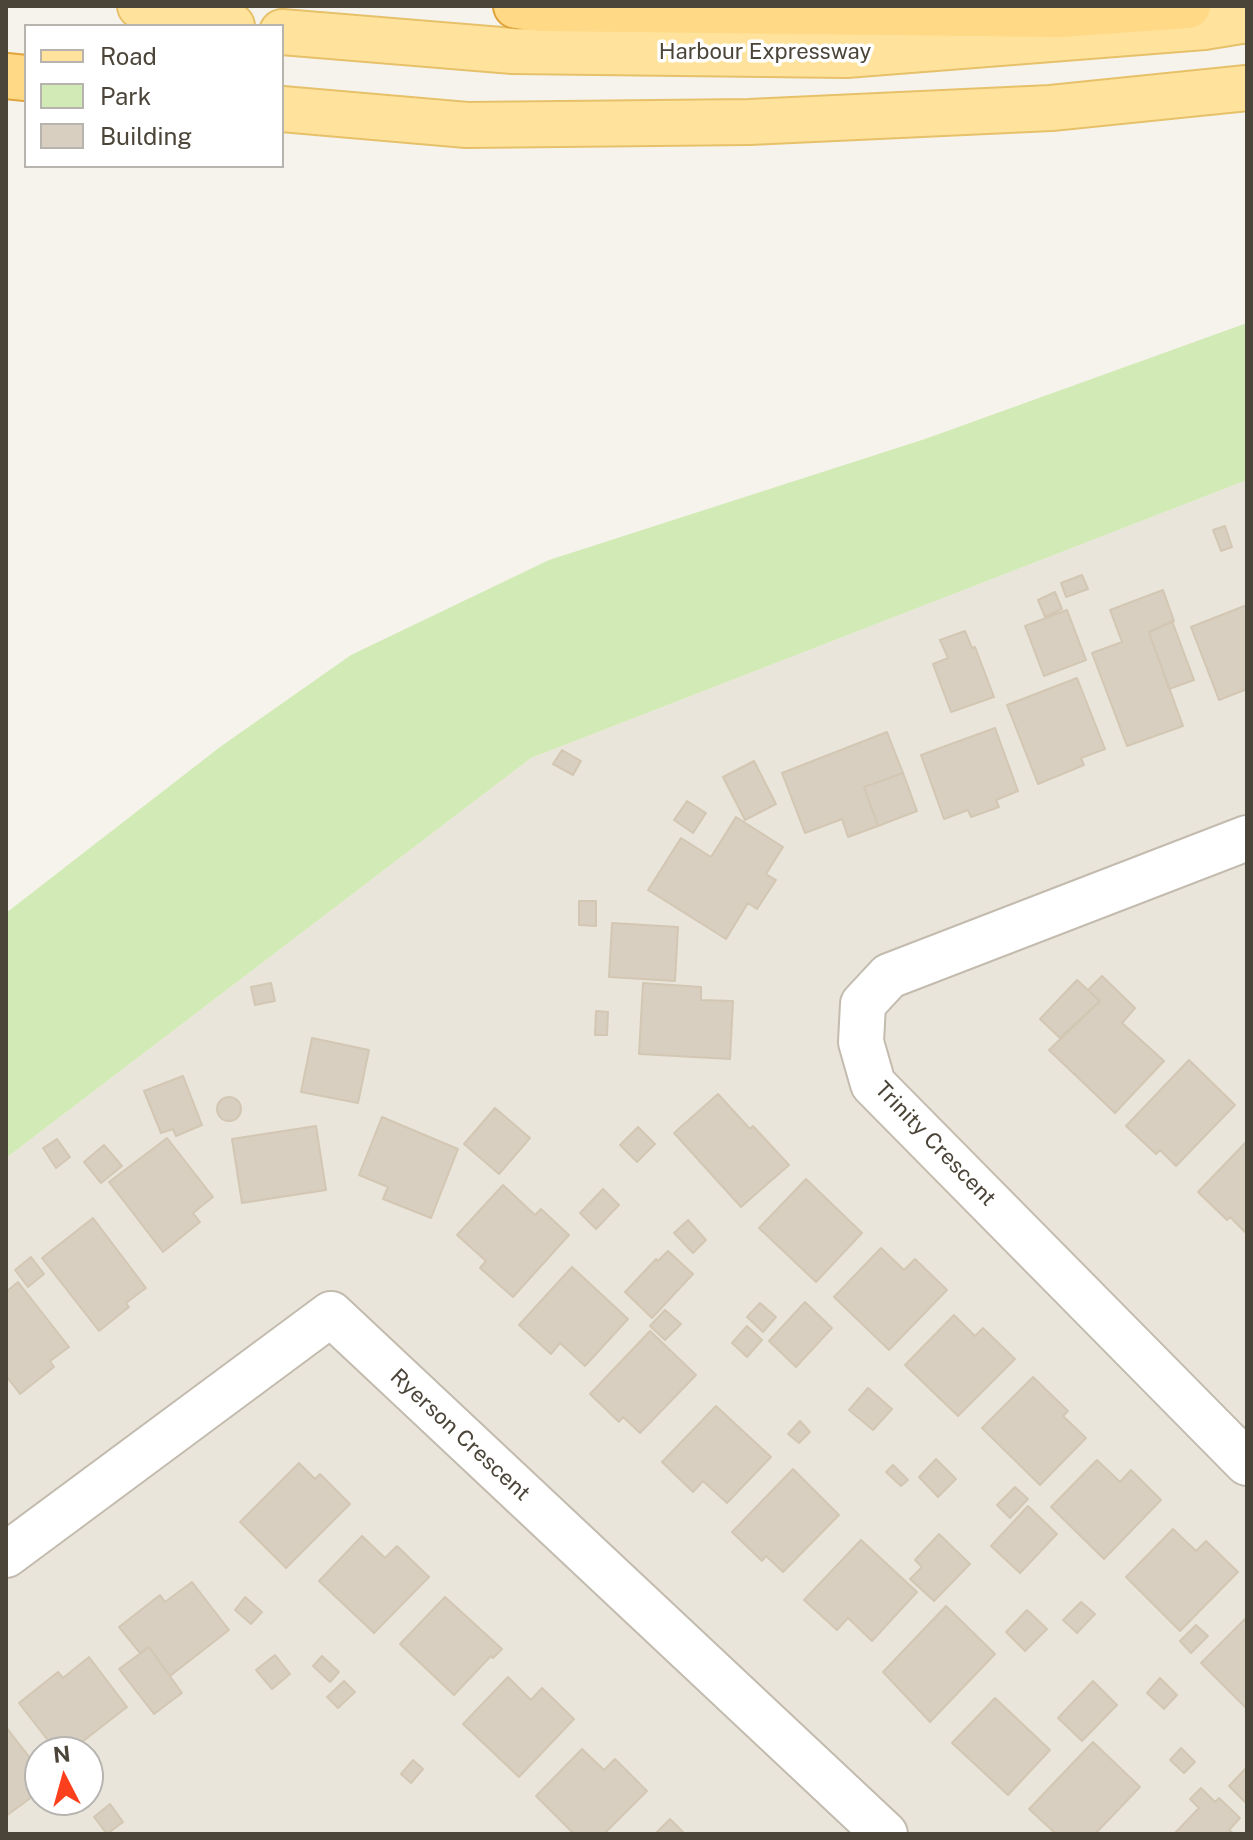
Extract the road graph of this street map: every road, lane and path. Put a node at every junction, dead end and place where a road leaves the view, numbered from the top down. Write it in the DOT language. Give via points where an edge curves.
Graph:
graph roads {
  1 [pos="140,6"];
  2 [pos="516,6"];
  3 [pos="1188,6"];
  4 [pos="1247,20"];
  5 [pos="223,24"];
  6 [pos="284,32"];
  7 [pos="1247,88"];
  8 [pos="284,109"];
  9 [pos="1247,838"];
  10 [pos="1247,1463"];
  11 [pos="6,1555"];
  12 [pos="885,1834"];
  1 -- 5 [label="main road"];
  2 -- 3 [label="highway" via="1060,15"];
  4 -- 6 [label="main road, Harbour Expressway" via="846,55 513,51"];
  7 -- 8 [label="main road" via="1051,108 749,122 467,125"];
  9 -- 10 [label="street, Trinity Crescent" via="889,976 863,1004 861,1042 873,1084"];
  11 -- 12 [label="street, Ryerson Crescent" via="331,1314"];
}
